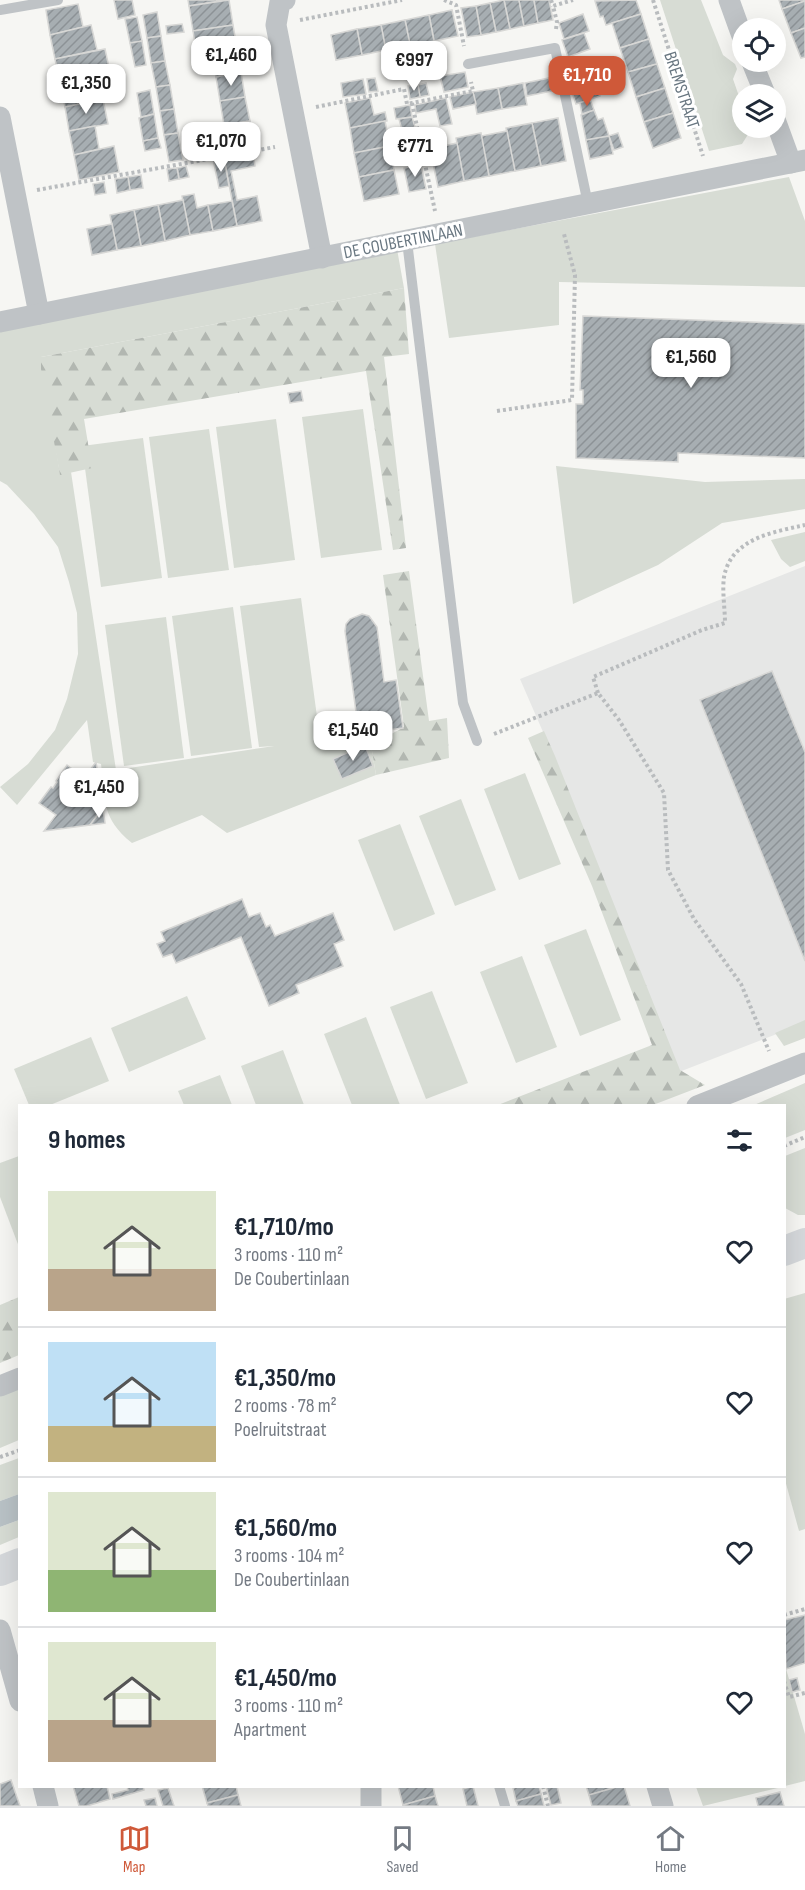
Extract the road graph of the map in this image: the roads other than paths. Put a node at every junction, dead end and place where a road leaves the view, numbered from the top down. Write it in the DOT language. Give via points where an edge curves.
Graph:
graph roads {
  1 [pos="58,0"];
  2 [pos="285,0"];
  3 [pos="729,0"];
  4 [pos="0,10"];
  5 [pos="736,18"];
  6 [pos="468,64"];
  7 [pos="0,117"];
  8 [pos="785,138"];
  9 [pos="798,161"];
  10 [pos="588,204"];
  11 [pos="407,241"];
  12 [pos="322,258"];
  13 [pos="39,314"];
  14 [pos="0,322"];
  15 [pos="477,741"];
  16 [pos="805,1063"];
  17 [pos="703,1104"];
  18 [pos="805,1244"];
  19 [pos="786,1250"];
  20 [pos="18,1379"];
  21 [pos="0,1386"];
  22 [pos="18,1564"];
  23 [pos="0,1571"];
  24 [pos="0,1630"];
  25 [pos="18,1694"];
  26 [pos="44,1788"];
  27 [pos="371,1788"];
  28 [pos="500,1788"];
  29 [pos="658,1788"];
  30 [pos="48,1806"];
  31 [pos="371,1806"];
  32 [pos="505,1806"];
  33 [pos="663,1806"];
  1 -- 4 [label="lane"];
  2 -- 12 [label="street" via="280,2 276,25"];
  3 -- 5 [label="street"];
  6 -- 10 [label="lane" via="555,48"];
  7 -- 13 [label="street"];
  8 -- 9 [label="street"];
  9 -- 10 [label="street, DE COUBERTINLAAN"];
  10 -- 11 [label="street, DE COUBERTINLAAN"];
  11 -- 12 [label="street, DE COUBERTINLAAN"];
  11 -- 15 [label="lane" via="463,703"];
  12 -- 13 [label="street, DE COUBERTINLAAN"];
  13 -- 14 [label="street, DE COUBERTINLAAN"];
  16 -- 17 [label="street"];
  18 -- 19 [label="main road"];
  20 -- 21 [label="street"];
  22 -- 23 [label="main road"];
  24 -- 25 [label="street"];
  26 -- 30 [label="street"];
  27 -- 31 [label="street"];
  28 -- 32 [label="lane"];
  29 -- 33 [label="street"];
}
